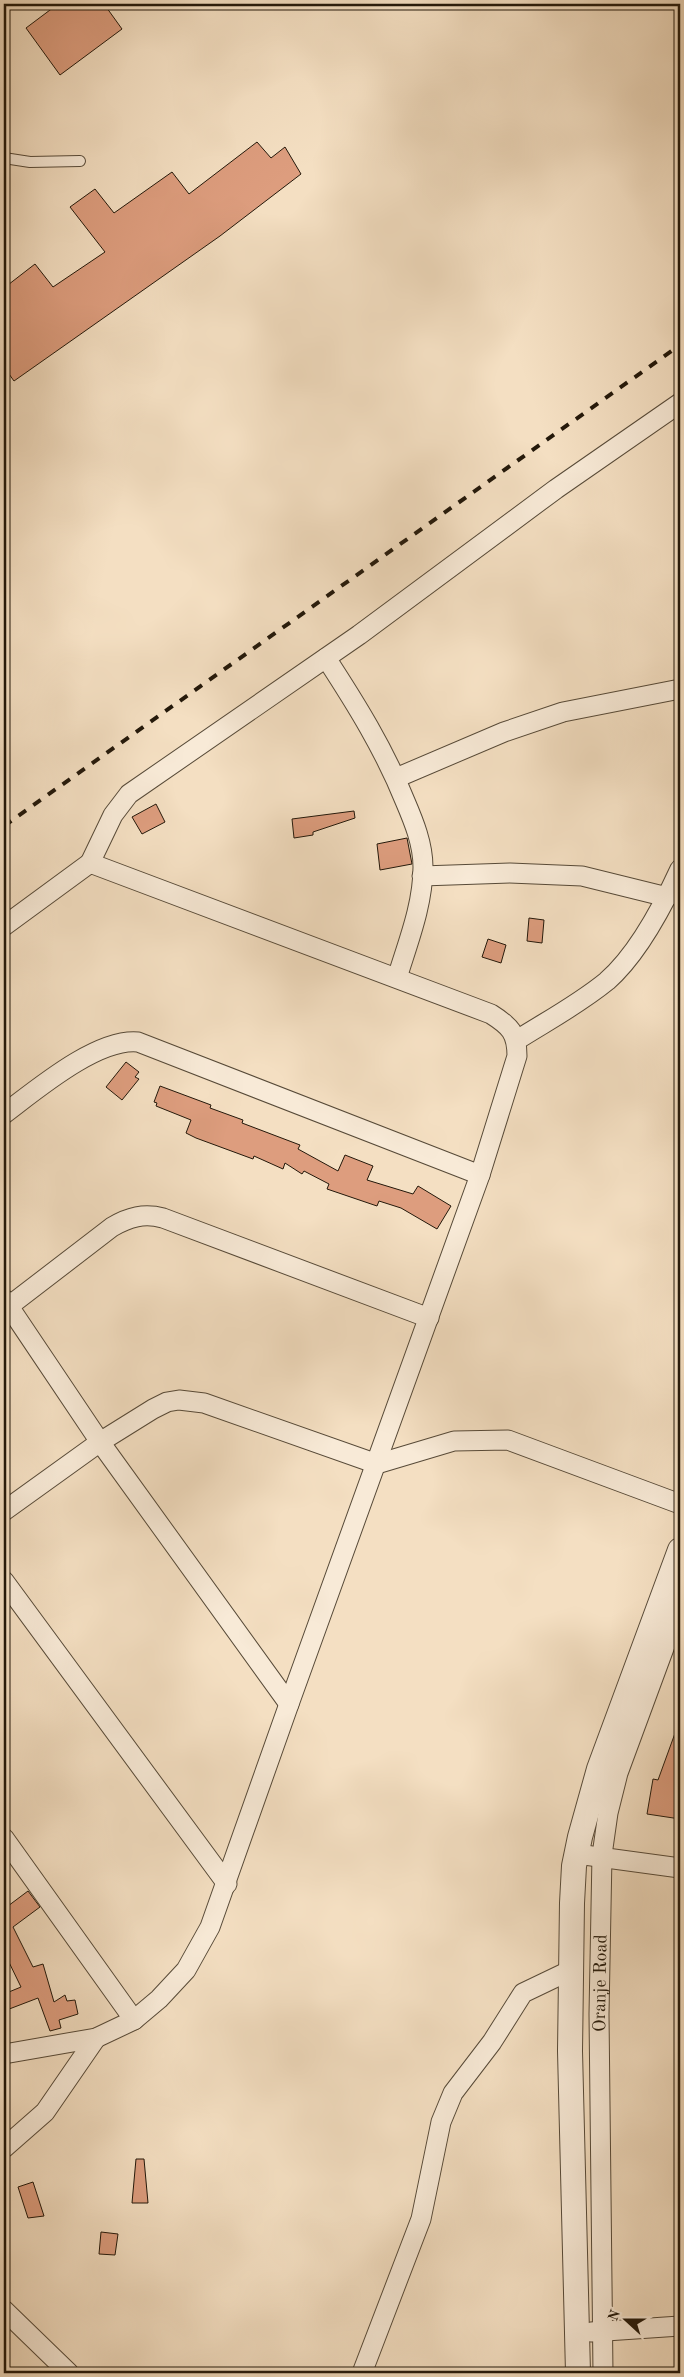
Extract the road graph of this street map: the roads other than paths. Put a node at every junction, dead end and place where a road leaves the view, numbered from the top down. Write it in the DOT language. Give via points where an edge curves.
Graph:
graph roads {
  1 [pos="4,158"];
  2 [pos="80,161"];
  3 [pos="680,403"];
  4 [pos="326,658"];
  5 [pos="680,689"];
  6 [pos="396,778"];
  7 [pos="90,863"];
  8 [pos="680,869"];
  9 [pos="422,876"];
  10 [pos="667,897"];
  11 [pos="4,926"];
  12 [pos="397,978"];
  13 [pos="517,1040"];
  14 [pos="4,1114"];
  15 [pos="480,1175"];
  16 [pos="5,1305"];
  17 [pos="428,1318"];
  18 [pos="100,1442"];
  19 [pos="377,1464"];
  20 [pos="680,1504"];
  21 [pos="4,1510"];
  22 [pos="680,1550"];
  23 [pos="4,1581"];
  24 [pos="680,1605"];
  25 [pos="288,1704"];
  26 [pos="4,1838"];
  27 [pos="577,1854"];
  28 [pos="602,1855"];
  29 [pos="680,1868"];
  30 [pos="227,1884"];
  31 [pos="571,1970"];
  32 [pos="134,2020"];
  33 [pos="96,2038"];
  34 [pos="4,2054"];
  35 [pos="4,2148"];
  36 [pos="4,2310"];
  37 [pos="680,2326"];
  38 [pos="602,2331"];
  39 [pos="577,2332"];
  40 [pos="69,2373"];
  41 [pos="362,2373"];
  42 [pos="578,2373"];
  43 [pos="603,2373"];
  1 -- 2 [label="lane" via="30,162"];
  3 -- 4 [label="street" via="556,489"];
  4 -- 6 [label="street" via="360,709"];
  4 -- 7 [label="street" via="129,794 113,815"];
  5 -- 6 [label="street" via="563,712 504,732"];
  6 -- 9 [label="street" via="417,830"];
  7 -- 11 [label="street"];
  7 -- 12 [label="street"];
  8 -- 10 [label="street"];
  9 -- 10 [label="street" via="510,873 582,876"];
  9 -- 12 [label="street" via="417,914"];
  10 -- 13 [label="street" via="630,956 608,980"];
  12 -- 13 [label="street" via="491,1014 510,1028"];
  13 -- 15 [label="street" via="514,1072"];
  14 -- 15 [label="street" via="97,1051 118,1042 138,1042"];
  15 -- 17 [label="street"];
  16 -- 17 [label="street" via="112,1227 131,1218 151,1215"];
  16 -- 18 [label="street"];
  17 -- 19 [label="street"];
  18 -- 19 [label="street" via="166,1402 179,1400 204,1403"];
  18 -- 21 [label="street"];
  18 -- 25 [label="street"];
  19 -- 20 [label="street" via="454,1441 508,1440"];
  19 -- 25 [label="street"];
  22 -- 27 [label="street" via="599,1768"];
  23 -- 30 [label="street"];
  24 -- 28 [label="street, Oranje Road" via="618,1773"];
  25 -- 30 [label="street"];
  26 -- 32 [label="street"];
  27 -- 28 [label="street"];
  27 -- 31 [label="street"];
  28 -- 29 [label="street"];
  28 -- 38 [label="street, Oranje Road" via="599,2014"];
  30 -- 32 [label="street" via="210,1927 186,1970"];
  31 -- 39 [label="street"];
  31 -- 41 [label="street" via="523,1992 492,2042 454,2093 441,2122 421,2219"];
  32 -- 33 [label="street"];
  33 -- 34 [label="street"];
  33 -- 35 [label="street" via="45,2112"];
  36 -- 40 [label="street"];
  37 -- 38 [label="street"];
  38 -- 39 [label="street"];
  38 -- 43 [label="street, Oranje Road"];
  39 -- 42 [label="street"];
}
